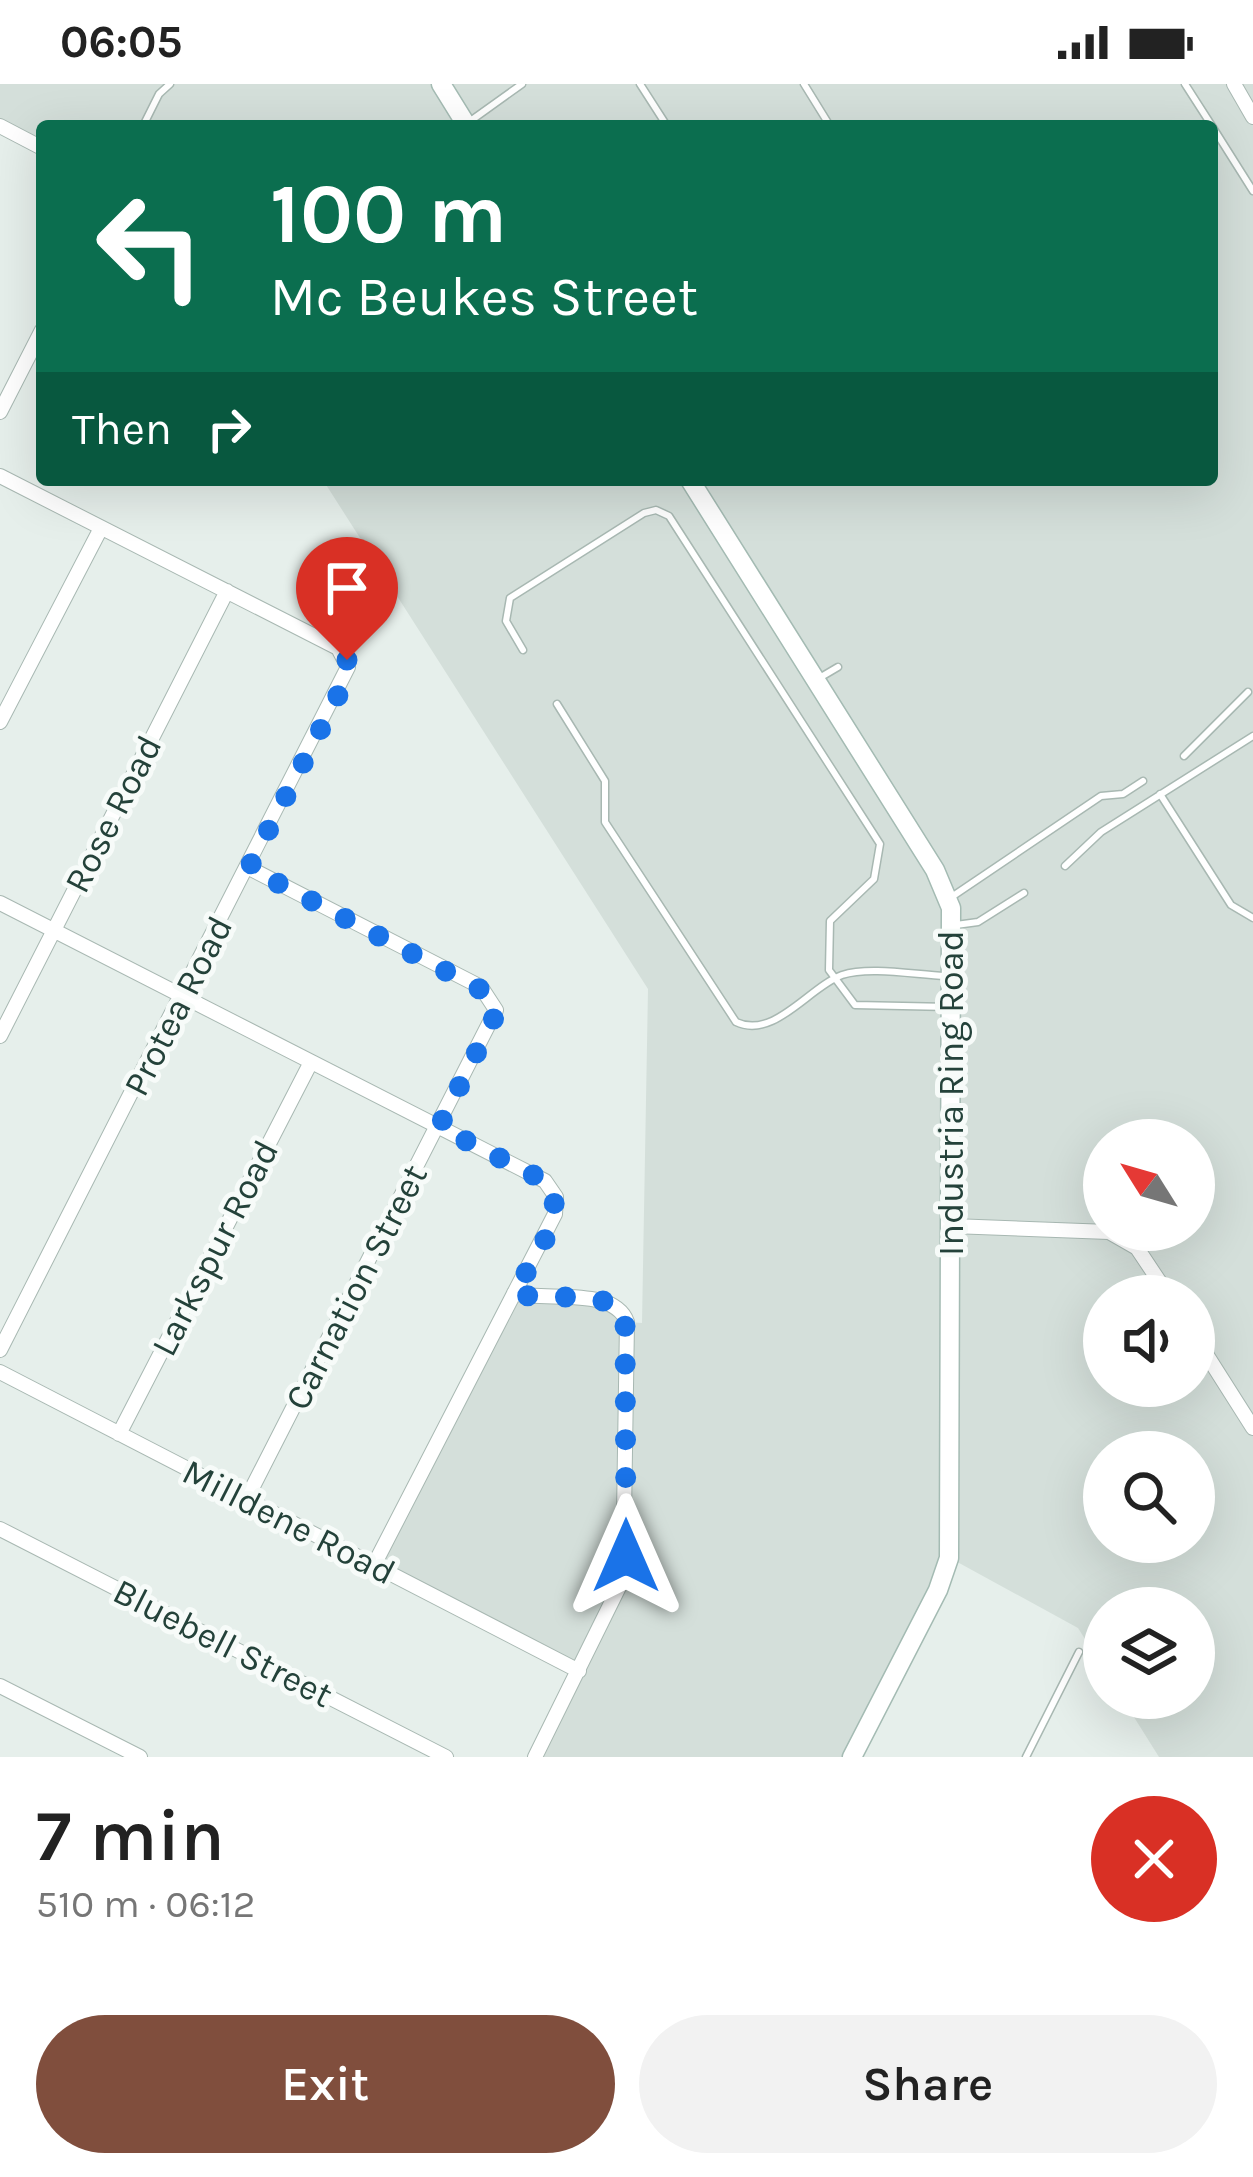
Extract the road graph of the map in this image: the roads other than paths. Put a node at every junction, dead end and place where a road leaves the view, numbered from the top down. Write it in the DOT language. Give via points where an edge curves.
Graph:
graph roads {
  1 [pos="170,84"];
  2 [pos="441,84"];
  3 [pos="522,84"];
  4 [pos="640,84"];
  5 [pos="804,84"];
  6 [pos="1185,84"];
  7 [pos="1234,84"];
  8 [pos="1253,117"];
  9 [pos="146,120"];
  10 [pos="464,120"];
  11 [pos="474,120"];
  12 [pos="663,120"];
  13 [pos="826,120"];
  14 [pos="1208,120"];
  15 [pos="0,126"];
  16 [pos="1218,135"];
  17 [pos="36,145"];
  18 [pos="1253,190"];
  19 [pos="36,342"];
  20 [pos="0,412"];
  21 [pos="0,476"];
  22 [pos="694,486"];
  23 [pos="101,528"];
  24 [pos="227,591"];
  25 [pos="523,650"];
  26 [pos="838,667"];
  27 [pos="816,680"];
  28 [pos="1248,692"];
  29 [pos="557,704"];
  30 [pos="0,722"];
  31 [pos="1253,736"];
  32 [pos="1184,756"];
  33 [pos="1143,781"];
  34 [pos="1160,794"];
  35 [pos="1065,866"];
  36 [pos="249,868"];
  37 [pos="1024,893"];
  38 [pos="950,898"];
  39 [pos="0,903"];
  40 [pos="1253,918"];
  41 [pos="953,925"];
  42 [pos="53,931"];
  43 [pos="953,976"];
  44 [pos="835,980"];
  45 [pos="183,997"];
  46 [pos="953,1007"];
  47 [pos="0,1036"];
  48 [pos="310,1062"];
  49 [pos="439,1127"];
  50 [pos="952,1226"];
  51 [pos="1156,1275"];
  52 [pos="514,1293"];
  53 [pos="0,1351"];
  54 [pos="1215,1368"];
  55 [pos="0,1372"];
  56 [pos="1253,1428"];
  57 [pos="119,1434"];
  58 [pos="247,1499"];
  59 [pos="0,1529"];
  60 [pos="374,1565"];
  61 [pos="1078,1652"];
  62 [pos="579,1671"];
  63 [pos="0,1686"];
  64 [pos="140,1757"];
  65 [pos="446,1757"];
  66 [pos="535,1757"];
  67 [pos="852,1757"];
  68 [pos="1026,1757"];
  1 -- 9 [label="lane"];
  2 -- 10 [label="street"];
  3 -- 11 [label="lane"];
  4 -- 12 [label="lane"];
  5 -- 13 [label="lane"];
  6 -- 14 [label="lane"];
  7 -- 8 [label="street"];
  15 -- 17 [label="street"];
  16 -- 18 [label="lane"];
  19 -- 20 [label="street"];
  21 -- 23 [label="street"];
  22 -- 27 [label="street, Industria Ring Road"];
  23 -- 24 [label="street"];
  23 -- 30 [label="street"];
  24 -- 36 [label="street, Protea Road" via="347,660 346,680"];
  24 -- 42 [label="street, Rose Road"];
  25 -- 44 [label="lane" via="505,616 516,593 644,514 656,510 672,520 880,844 874,879 830,921"];
  26 -- 27 [label="lane"];
  27 -- 38 [label="street, Industria Ring Road"];
  28 -- 32 [label="lane"];
  29 -- 44 [label="lane" via="605,781 604,822 736,1022 766,1024"];
  31 -- 34 [label="lane"];
  33 -- 38 [label="lane" via="1102,796"];
  34 -- 35 [label="lane"];
  34 -- 40 [label="lane" via="1231,905"];
  36 -- 45 [label="street, Protea Road"];
  36 -- 49 [label="street, Carnation Street" via="491,995 494,1018"];
  37 -- 41 [label="lane" via="978,922"];
  38 -- 41 [label="street, Industria Ring Road"];
  39 -- 42 [label="street"];
  41 -- 43 [label="street, Industria Ring Road"];
  42 -- 45 [label="street"];
  42 -- 47 [label="street, Rose Road"];
  43 -- 44 [label="lane"];
  43 -- 46 [label="street, Industria Ring Road"];
  44 -- 46 [label="lane" via="855,1005"];
  45 -- 48 [label="street"];
  45 -- 53 [label="street, Protea Road"];
  46 -- 50 [label="street, Industria Ring Road"];
  48 -- 49 [label="street"];
  48 -- 57 [label="street, Larkspur Road"];
  49 -- 52 [label="street" via="545,1181 556,1197"];
  49 -- 58 [label="street, Carnation Street"];
  50 -- 51 [label="street" via="1109,1232 1143,1255"];
  50 -- 67 [label="street, Industria Ring Road" via="946,1572"];
  52 -- 60 [label="street"];
  52 -- 62 [label="street" via="612,1302 626,1322 623,1579"];
  54 -- 56 [label="street"];
  55 -- 57 [label="street, Milldene Road"];
  57 -- 58 [label="street, Milldene Road"];
  58 -- 60 [label="street, Milldene Road"];
  59 -- 65 [label="street, Bluebell Street"];
  60 -- 62 [label="street, Milldene Road"];
  61 -- 68 [label="lane"];
  62 -- 66 [label="street"];
  63 -- 64 [label="street"];
}
